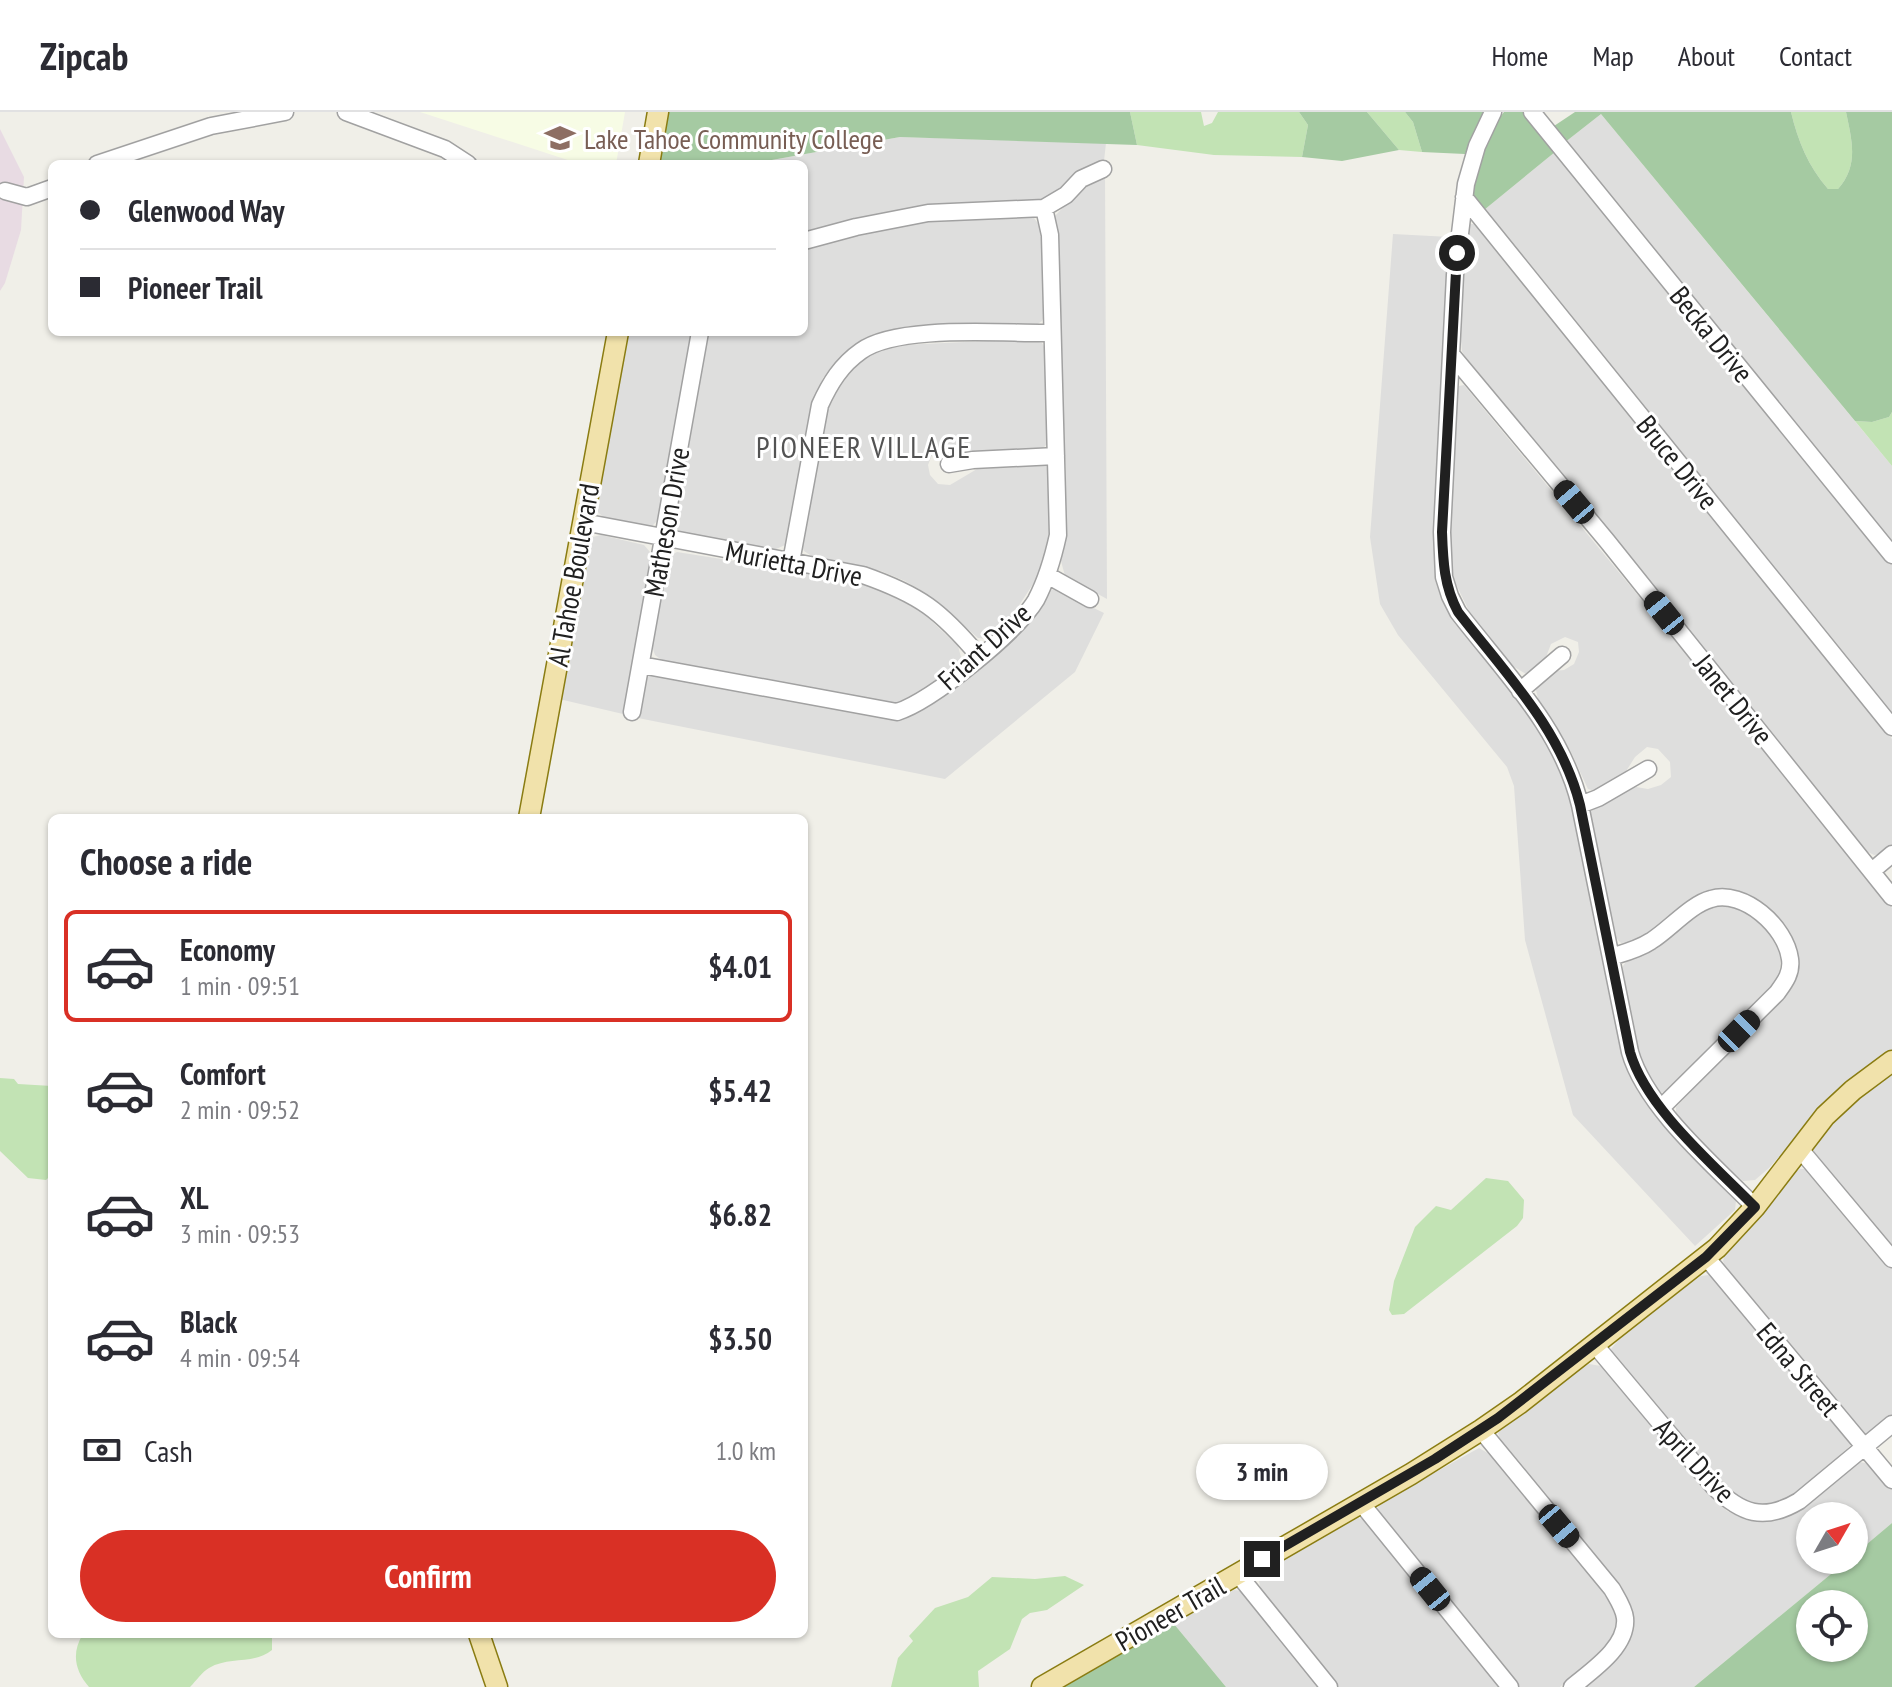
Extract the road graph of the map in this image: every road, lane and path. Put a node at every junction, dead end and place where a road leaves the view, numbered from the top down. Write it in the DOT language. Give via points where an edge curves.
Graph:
graph roads {
  1 [pos="285,112"];
  2 [pos="346,112"];
  3 [pos="658,112"];
  4 [pos="1493,112"];
  5 [pos="1532,112"];
  6 [pos="109,160"];
  7 [pos="462,160"];
  8 [pos="650,160"];
  9 [pos="1103,169"];
  10 [pos="48,189"];
  11 [pos="5,191"];
  12 [pos="1464,197"];
  13 [pos="1044,208"];
  14 [pos="808,240"];
  15 [pos="1052,333"];
  16 [pos="617,336"];
  17 [pos="699,336"];
  18 [pos="1451,354"];
  19 [pos="1056,456"];
  20 [pos="949,464"];
  21 [pos="583,522"];
  22 [pos="664,537"];
  23 [pos="1892,555"];
  24 [pos="791,562"];
  25 [pos="1047,575"];
  26 [pos="1090,599"];
  27 [pos="1562,655"];
  28 [pos="979,656"];
  29 [pos="641,665"];
  30 [pos="1520,691"];
  31 [pos="632,712"];
  32 [pos="1892,727"];
  33 [pos="1648,769"];
  34 [pos="1580,805"];
  35 [pos="530,814"];
  36 [pos="1892,854"];
  37 [pos="1872,871"];
  38 [pos="1892,897"];
  39 [pos="1611,957"];
  40 [pos="1892,1061"];
  41 [pos="1661,1108"];
  42 [pos="1799,1148"];
  43 [pos="1755,1207"];
  44 [pos="1706,1257"];
  45 [pos="1892,1259"];
  46 [pos="1595,1345"];
  47 [pos="1892,1424"];
  48 [pos="1481,1430"];
  49 [pos="1864,1447"];
  50 [pos="1892,1480"];
  51 [pos="1361,1503"];
  52 [pos="1237,1573"];
  53 [pos="480,1638"];
  54 [pos="497,1687"];
  55 [pos="1042,1687"];
  56 [pos="1329,1687"];
  57 [pos="1510,1687"];
  58 [pos="1572,1687"];
  1 -- 6 [label="street" via="211,126"];
  2 -- 7 [label="street"];
  3 -- 8 [label="main road"];
  4 -- 12 [label="street" via="1477,146"];
  5 -- 23 [label="street, Becka Drive"];
  9 -- 13 [label="street"];
  10 -- 11 [label="street" via="27,197"];
  12 -- 18 [label="street"];
  12 -- 32 [label="street, Bruce Drive"];
  13 -- 14 [label="street" via="928,213"];
  13 -- 15 [label="street, Friant Drive" via="1050,235"];
  15 -- 19 [label="street, Friant Drive"];
  15 -- 24 [label="street" via="914,334 863,349 830,383 820,405"];
  16 -- 21 [label="main road, Al Tahoe Boulevard"];
  17 -- 22 [label="street, Matheson Drive"];
  18 -- 30 [label="street" via="1444,577 1458,612"];
  18 -- 37 [label="street, Janet Drive"];
  19 -- 20 [label="street"];
  19 -- 25 [label="street, Friant Drive" via="1058,535"];
  21 -- 22 [label="street, Murietta Drive"];
  21 -- 35 [label="main road, Al Tahoe Boulevard"];
  22 -- 24 [label="street, Murietta Drive"];
  22 -- 29 [label="street, Matheson Drive"];
  24 -- 28 [label="street, Murietta Drive" via="863,575 921,599"];
  25 -- 26 [label="street"];
  25 -- 28 [label="street, Friant Drive" via="1019,622"];
  27 -- 30 [label="street"];
  28 -- 29 [label="street, Friant Drive" via="923,700 897,712"];
  29 -- 31 [label="street, Matheson Drive"];
  30 -- 34 [label="street" via="1561,749"];
  33 -- 34 [label="street"];
  34 -- 39 [label="street"];
  36 -- 37 [label="street"];
  37 -- 38 [label="street, Janet Drive"];
  39 -- 41 [label="street" via="1634,1066"];
  39 -- 41 [label="street" via="1650,942 1709,899 1728,896 1745,900 1766,918 1783,939 1790,960 1788,978 1777,993"];
  40 -- 42 [label="main road, Pioneer Trail" via="1838,1103"];
  41 -- 43 [label="street"];
  42 -- 43 [label="main road, Pioneer Trail"];
  42 -- 45 [label="street"];
  43 -- 44 [label="main road, Pioneer Trail"];
  44 -- 46 [label="main road, Pioneer Trail"];
  44 -- 49 [label="street, Edna Street"];
  46 -- 48 [label="main road, Pioneer Trail"];
  46 -- 49 [label="street, April Drive" via="1713,1486 1745,1511 1783,1511"];
  47 -- 49 [label="street, April Drive"];
  48 -- 51 [label="main road, Pioneer Trail"];
  48 -- 58 [label="street" via="1612,1589 1625,1616 1624,1632 1612,1651"];
  49 -- 50 [label="street, Edna Street"];
  51 -- 52 [label="main road, Pioneer Trail"];
  51 -- 57 [label="street"];
  52 -- 55 [label="main road, Pioneer Trail"];
  52 -- 56 [label="street"];
  53 -- 54 [label="main road"];
}
